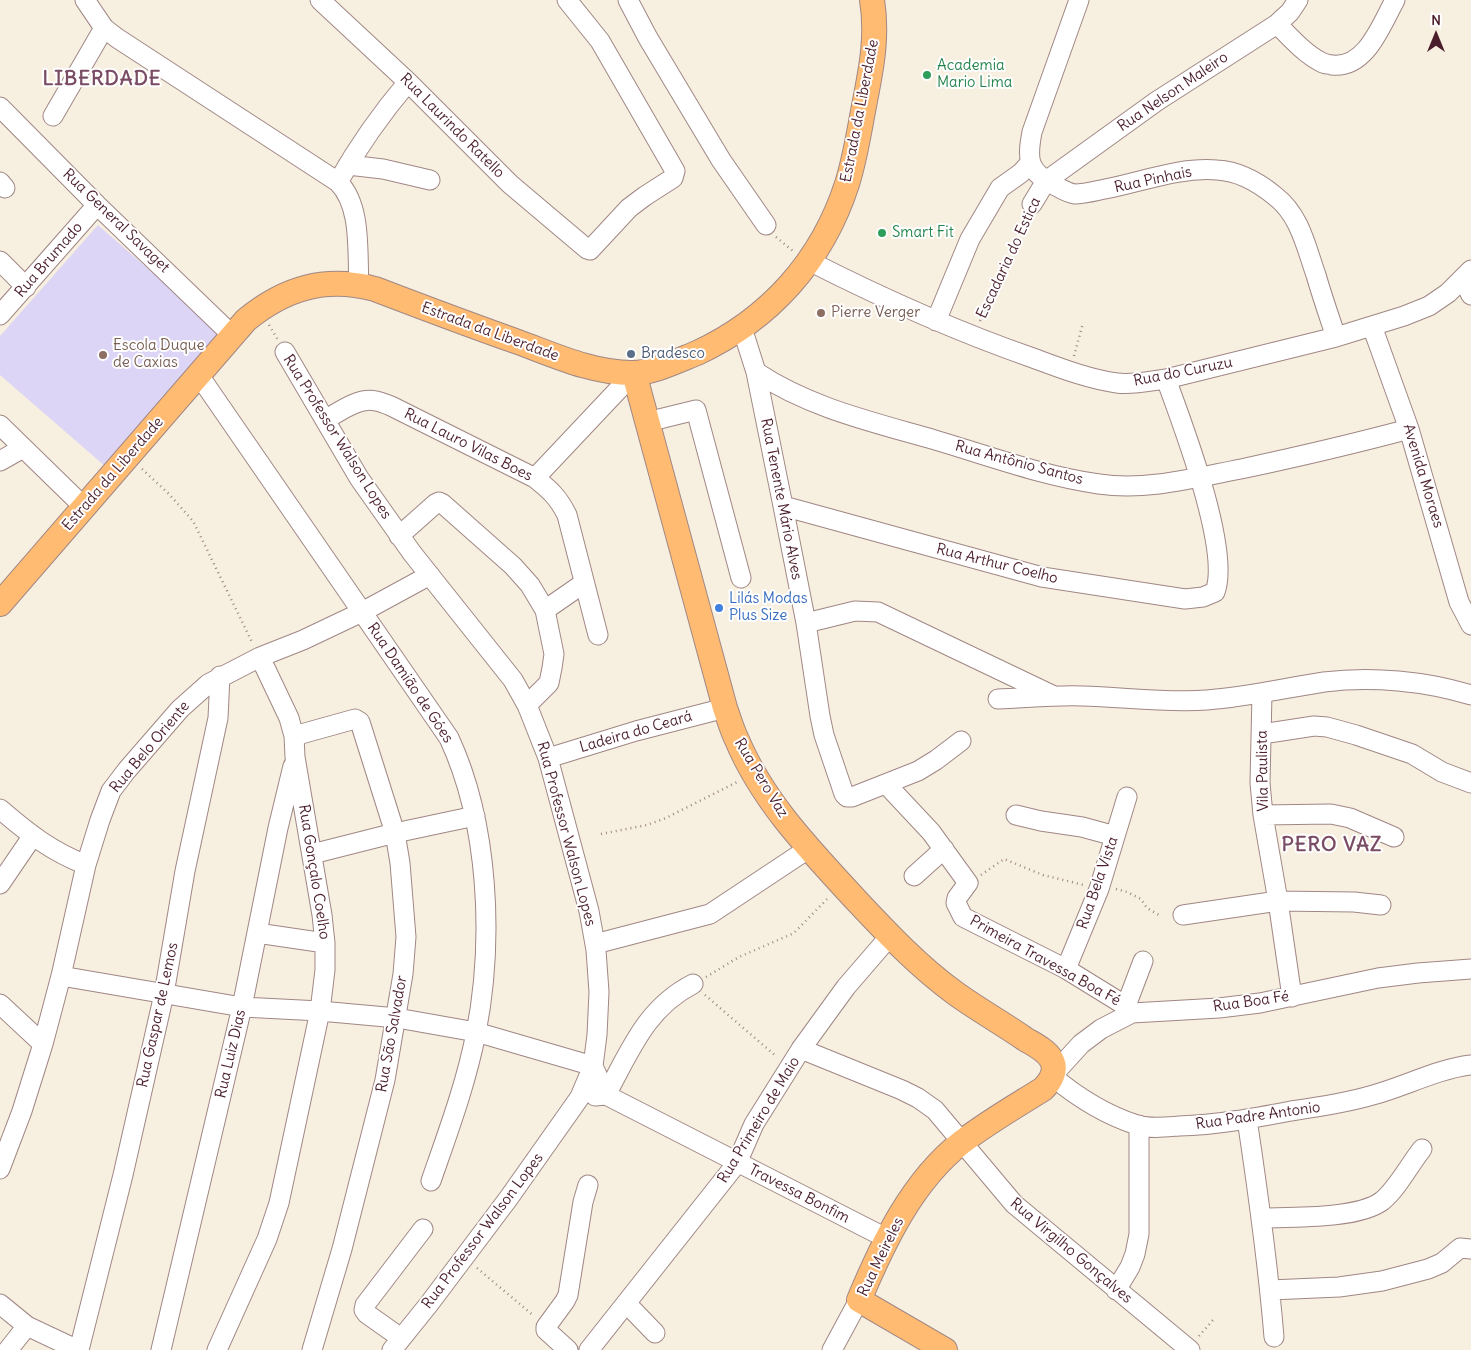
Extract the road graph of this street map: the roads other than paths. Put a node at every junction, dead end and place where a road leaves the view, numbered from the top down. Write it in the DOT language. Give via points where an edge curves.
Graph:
graph roads {
  1 [pos="85,0"];
  2 [pos="320,0"];
  3 [pos="567,0"];
  4 [pos="628,0"];
  5 [pos="872,0"];
  6 [pos="1079,0"];
  7 [pos="1298,0"];
  8 [pos="1395,0"];
  9 [pos="1277,24"];
  10 [pos="104,28"];
  11 [pos="408,82"];
  12 [pos="0,107"];
  13 [pos="53,116"];
  14 [pos="348,165"];
  15 [pos="1026,168"];
  16 [pos="430,180"];
  17 [pos="1046,180"];
  18 [pos="338,182"];
  19 [pos="1032,204"];
  20 [pos="97,205"];
  21 [pos="766,225"];
  22 [pos="0,261"];
  23 [pos="809,261"];
  24 [pos="1468,281"];
  25 [pos="359,285"];
  26 [pos="26,287"];
  27 [pos="0,315"];
  28 [pos="936,321"];
  29 [pos="1372,326"];
  30 [pos="742,328"];
  31 [pos="232,335"];
  32 [pos="1336,337"];
  33 [pos="285,352"];
  34 [pos="756,372"];
  35 [pos="634,373"];
  36 [pos="198,374"];
  37 [pos="1166,379"];
  38 [pos="325,420"];
  39 [pos="647,422"];
  40 [pos="0,425"];
  41 [pos="1409,429"];
  42 [pos="23,448"];
  43 [pos="0,460"];
  44 [pos="1200,477"];
  45 [pos="535,478"];
  46 [pos="83,506"];
  47 [pos="783,506"];
  48 [pos="399,536"];
  49 [pos="430,575"];
  50 [pos="741,578"];
  51 [pos="584,583"];
  52 [pos="0,604"];
  53 [pos="545,610"];
  54 [pos="362,612"];
  55 [pos="806,624"];
  56 [pos="1471,625"];
  57 [pos="598,635"];
  58 [pos="260,657"];
  59 [pos="220,676"];
  60 [pos="1262,693"];
  61 [pos="1462,693"];
  62 [pos="1054,696"];
  63 [pos="998,699"];
  64 [pos="527,705"];
  65 [pos="725,708"];
  66 [pos="1262,734"];
  67 [pos="294,736"];
  68 [pos="961,741"];
  69 [pos="295,757"];
  70 [pos="548,758"];
  71 [pos="1471,783"];
  72 [pos="886,784"];
  73 [pos="1128,797"];
  74 [pos="0,809"];
  75 [pos="1016,815"];
  76 [pos="1262,815"];
  77 [pos="475,816"];
  78 [pos="308,826"];
  79 [pos="278,828"];
  80 [pos="395,833"];
  81 [pos="32,836"];
  82 [pos="1115,836"];
  83 [pos="1394,837"];
  84 [pos="808,848"];
  85 [pos="944,849"];
  86 [pos="312,854"];
  87 [pos="86,865"];
  88 [pos="914,876"];
  89 [pos="0,884"];
  90 [pos="1278,901"];
  91 [pos="1381,905"];
  92 [pos="1183,915"];
  93 [pos="257,934"];
  94 [pos="890,936"];
  95 [pos="325,943"];
  96 [pos="595,944"];
  97 [pos="1143,961"];
  98 [pos="1066,969"];
  99 [pos="1471,969"];
  100 [pos="61,976"];
  101 [pos="693,984"];
  102 [pos="164,994"];
  103 [pos="1292,997"];
  104 [pos="0,1004"];
  105 [pos="242,1007"];
  106 [pos="1129,1010"];
  107 [pos="320,1011"];
  108 [pos="396,1018"];
  109 [pos="476,1032"];
  110 [pos="43,1044"];
  111 [pos="801,1049"];
  112 [pos="1471,1065"];
  113 [pos="593,1066"];
  114 [pos="1052,1076"];
  115 [pos="606,1095"];
  116 [pos="580,1097"];
  117 [pos="1247,1119"];
  118 [pos="1139,1125"];
  119 [pos="962,1142"];
  120 [pos="1422,1149"];
  121 [pos="737,1163"];
  122 [pos="0,1169"];
  123 [pos="431,1182"];
  124 [pos="588,1184"];
  125 [pos="1262,1218"];
  126 [pos="424,1229"];
  127 [pos="886,1238"];
  128 [pos="1470,1245"];
  129 [pos="1116,1290"];
  130 [pos="1270,1290"];
  131 [pos="859,1300"];
  132 [pos="626,1303"];
  133 [pos="0,1304"];
  134 [pos="27,1326"];
  135 [pos="654,1333"];
  136 [pos="1274,1337"];
  137 [pos="397,1344"];
  138 [pos="8,1350"];
  139 [pos="79,1350"];
  140 [pos="161,1350"];
  141 [pos="217,1350"];
  142 [pos="312,1350"];
  143 [pos="568,1350"];
  144 [pos="589,1350"];
  145 [pos="832,1350"];
  146 [pos="945,1350"];
  147 [pos="1189,1350"];
  1 -- 10 [label="street"];
  2 -- 11 [label="street, Rua Laurindo Ratello"];
  3 -- 11 [label="street, Rua Laurindo Ratello" via="600,41 674,171 673,178 629,208 592,248 587,250 510,184"];
  4 -- 21 [label="street" via="716,152"];
  5 -- 23 [label="main road, Estrada da Liberdade" via="875,24 873,57 854,159 838,208"];
  6 -- 15 [label="street" via="1032,132"];
  7 -- 9 [label="street, Rua Nelson Maleiro"];
  8 -- 9 [label="street" via="1365,53 1352,63 1338,66 1323,64 1309,55"];
  9 -- 17 [label="street, Rua Nelson Maleiro" via="1157,101"];
  10 -- 13 [label="street"];
  10 -- 18 [label="street"];
  11 -- 14 [label="street" via="380,115"];
  12 -- 20 [label="street, Rua General Savaget"];
  14 -- 16 [label="street"];
  14 -- 18 [label="street"];
  15 -- 17 [label="street, Rua Pinhais"];
  15 -- 28 [label="street" via="1000,188 970,239"];
  17 -- 19 [label="street, Escadaria do Estica"];
  17 -- 32 [label="street, Rua Pinhais" via="1073,194 1179,172 1218,170 1239,174 1259,184 1291,212 1302,233"];
  18 -- 25 [label="street" via="349,196 355,214"];
  20 -- 26 [label="street, Rua Brumado"];
  20 -- 31 [label="street, Rua General Savaget"];
  22 -- 26 [label="street"];
  23 -- 28 [label="street, Rua do Curuzu"];
  23 -- 30 [label="main road, Estrada da Liberdade" via="782,294"];
  24 -- 29 [label="street, Rua do Curuzu" via="1429,306"];
  25 -- 31 [label="main road, Estrada da Liberdade" via="310,286 276,298 260,308"];
  25 -- 35 [label="main road, Estrada da Liberdade" via="577,364"];
  26 -- 27 [label="street, Rua Brumado"];
  28 -- 37 [label="street, Rua do Curuzu" via="1096,379 1118,384"];
  29 -- 32 [label="street, Rua do Curuzu"];
  29 -- 41 [label="street, Avenida Moraes"];
  30 -- 34 [label="street, Rua Tenente Mário Alves"];
  30 -- 35 [label="main road, Estrada da Liberdade" via="692,355"];
  31 -- 36 [label="main road, Estrada da Liberdade"];
  32 -- 37 [label="street, Rua do Curuzu"];
  33 -- 38 [label="street, Rua Professor Walson Lopes"];
  34 -- 44 [label="street, Rua Antônio Santos" via="789,392 819,404 1044,473 1099,484 1132,486"];
  34 -- 47 [label="street, Rua Tenente Mário Alves"];
  35 -- 39 [label="main road, Rua Pero Vaz"];
  35 -- 45 [label="street"];
  36 -- 46 [label="main road, Estrada da Liberdade"];
  36 -- 54 [label="street, Rua Damião de Góes"];
  37 -- 44 [label="street"];
  38 -- 45 [label="street, Rua Lauro Vilas Boes" via="350,406 375,401"];
  38 -- 48 [label="street, Rua Professor Walson Lopes" via="359,478"];
  39 -- 50 [label="street" via="696,410"];
  39 -- 65 [label="main road, Rua Pero Vaz"];
  40 -- 42 [label="street"];
  41 -- 44 [label="street, Rua Antônio Santos"];
  41 -- 56 [label="street, Avenida Moraes" via="1459,602"];
  42 -- 43 [label="street"];
  42 -- 46 [label="street"];
  44 -- 47 [label="street, Rua Arthur Coelho" via="1220,572 1215,592 1203,598 1185,599 1042,577"];
  45 -- 51 [label="street, Rua Lauro Vilas Boes" via="560,500 567,515"];
  46 -- 52 [label="main road, Estrada da Liberdade"];
  47 -- 55 [label="street, Rua Tenente Mário Alves"];
  48 -- 49 [label="street, Rua Professor Walson Lopes"];
  48 -- 53 [label="street" via="434,504 443,504 513,566 530,584"];
  49 -- 54 [label="street, Rua Belo Oriente"];
  49 -- 64 [label="street, Rua Professor Walson Lopes" via="513,680"];
  51 -- 53 [label="street"];
  51 -- 57 [label="street, Rua Lauro Vilas Boes"];
  53 -- 64 [label="street" via="554,654 552,668 549,683"];
  54 -- 58 [label="street, Rua Belo Oriente"];
  54 -- 77 [label="street, Rua Damião de Góes" via="449,738 462,769"];
  55 -- 62 [label="street" via="854,611 878,612"];
  55 -- 72 [label="street, Rua Tenente Mário Alves" via="820,716 844,794 852,797"];
  58 -- 59 [label="street, Rua Belo Oriente"];
  58 -- 67 [label="street, Rua Gonçalo Coelho" via="282,701"];
  59 -- 87 [label="street, Rua Belo Oriente" via="180,709 111,791"];
  59 -- 102 [label="street, Rua Gaspar de Lemos" via="218,718 185,871"];
  60 -- 61 [label="street" via="1354,680 1420,684"];
  60 -- 62 [label="street" via="1173,701"];
  60 -- 66 [label="street, Vila Paulista"];
  62 -- 63 [label="street"];
  64 -- 70 [label="street, Rua Professor Walson Lopes"];
  65 -- 70 [label="street, Ladeira do Ceará"];
  65 -- 84 [label="main road, Rua Pero Vaz" via="737,741 755,774 776,809"];
  66 -- 71 [label="street" via="1328,727 1406,752 1442,772"];
  66 -- 76 [label="street, Vila Paulista"];
  67 -- 69 [label="street, Rua Gonçalo Coelho"];
  67 -- 80 [label="street, Rua São Salvador" via="355,719 360,722"];
  68 -- 72 [label="street" via="918,771"];
  69 -- 78 [label="street, Rua Gonçalo Coelho"];
  69 -- 79 [label="street, Rua Luiz Dias"];
  70 -- 96 [label="street, Rua Professor Walson Lopes"];
  72 -- 85 [label="street"];
  73 -- 82 [label="street, Rua Bela Vista"];
  74 -- 81 [label="street"];
  75 -- 82 [label="street"];
  76 -- 83 [label="street" via="1331,814 1350,818"];
  76 -- 90 [label="street, Vila Paulista"];
  77 -- 80 [label="street"];
  77 -- 109 [label="street, Rua Damião de Góes" via="486,933"];
  78 -- 79 [label="street"];
  78 -- 86 [label="street, Rua Gonçalo Coelho"];
  79 -- 93 [label="street, Rua Luiz Dias"];
  80 -- 86 [label="street"];
  80 -- 108 [label="street, Rua São Salvador" via="406,937 404,974"];
  81 -- 87 [label="street"];
  81 -- 89 [label="street"];
  82 -- 98 [label="street, Rua Bela Vista" via="1099,889"];
  84 -- 94 [label="main road, Rua Pero Vaz"];
  84 -- 96 [label="street" via="710,914"];
  85 -- 88 [label="street"];
  85 -- 98 [label="street, Primeira Travessa Boa Fé" via="968,884 956,903 963,916"];
  86 -- 95 [label="street, Rua Gonçalo Coelho"];
  87 -- 100 [label="street, Rua Belo Oriente"];
  90 -- 91 [label="street"];
  90 -- 92 [label="street"];
  90 -- 103 [label="street, Vila Paulista"];
  93 -- 95 [label="street"];
  93 -- 105 [label="street, Rua Luiz Dias"];
  94 -- 111 [label="street, Rua Primeiro de Maio" via="846,987"];
  94 -- 114 [label="main road, Rua Pero Vaz" via="955,993 1048,1055 1054,1067"];
  95 -- 107 [label="street, Rua Gonçalo Coelho"];
  96 -- 113 [label="street, Rua Professor Walson Lopes" via="599,992"];
  97 -- 106 [label="street"];
  98 -- 106 [label="street, Primeira Travessa Boa Fé"];
  99 -- 103 [label="street, Rua Boa Fé" via="1378,978"];
  100 -- 102 [label="street"];
  100 -- 110 [label="street, Rua Belo Oriente"];
  101 -- 115 [label="street" via="653,1014"];
  102 -- 105 [label="street"];
  102 -- 139 [label="street, Rua Gaspar de Lemos"];
  103 -- 106 [label="street, Rua Boa Fé" via="1219,1008"];
  104 -- 110 [label="street"];
  105 -- 107 [label="street"];
  105 -- 140 [label="street, Rua Luiz Dias"];
  106 -- 114 [label="street, Rua Boa Fé" via="1081,1044"];
  107 -- 108 [label="street"];
  107 -- 141 [label="street, Rua Gonçalo Coelho" via="279,1203 267,1239"];
  108 -- 109 [label="street"];
  108 -- 142 [label="street, Rua São Salvador" via="385,1080 358,1187"];
  109 -- 113 [label="street"];
  109 -- 123 [label="street, Rua Damião de Góes" via="458,1104"];
  110 -- 122 [label="street, Rua Belo Oriente"];
  111 -- 119 [label="street, Rua Virgilho Gonçalves" via="918,1098 935,1110"];
  111 -- 121 [label="street, Rua Primeiro de Maio" via="754,1124"];
  112 -- 117 [label="street, Rua Padre Antonio" via="1342,1103"];
  113 -- 115 [label="street"];
  113 -- 116 [label="street, Rua Professor Walson Lopes"];
  114 -- 118 [label="street, Rua Padre Antonio" via="1097,1107"];
  114 -- 119 [label="main road, Rua Meireles" via="1043,1090"];
  115 -- 116 [label="street"];
  115 -- 121 [label="street, Travessa Bonfim"];
  116 -- 137 [label="street, Rua Professor Walson Lopes" via="508,1199"];
  117 -- 118 [label="street, Rua Padre Antonio" via="1193,1126"];
  117 -- 125 [label="street"];
  118 -- 129 [label="street" via="1138,1234 1130,1267"];
  119 -- 127 [label="main road, Rua Meireles" via="916,1192"];
  119 -- 129 [label="street, Rua Virgilho Gonçalves" via="1014,1204"];
  120 -- 125 [label="street" via="1383,1200 1367,1210"];
  121 -- 127 [label="street, Travessa Bonfim"];
  121 -- 132 [label="street, Rua Primeiro de Maio"];
  124 -- 143 [label="street" via="568,1294 546,1328"];
  125 -- 130 [label="street"];
  126 -- 137 [label="street" via="365,1305 367,1314"];
  127 -- 131 [label="main road, Rua Meireles"];
  128 -- 130 [label="street" via="1460,1248 1428,1270 1382,1281 1339,1287"];
  129 -- 147 [label="street, Rua Virgilho Gonçalves"];
  130 -- 136 [label="street"];
  131 -- 145 [label="street, Rua Meireles"];
  131 -- 146 [label="main road"];
  132 -- 135 [label="street"];
  132 -- 144 [label="street, Rua Primeiro de Maio"];
  133 -- 134 [label="street"];
  134 -- 138 [label="street"];
  134 -- 139 [label="street"];
}
